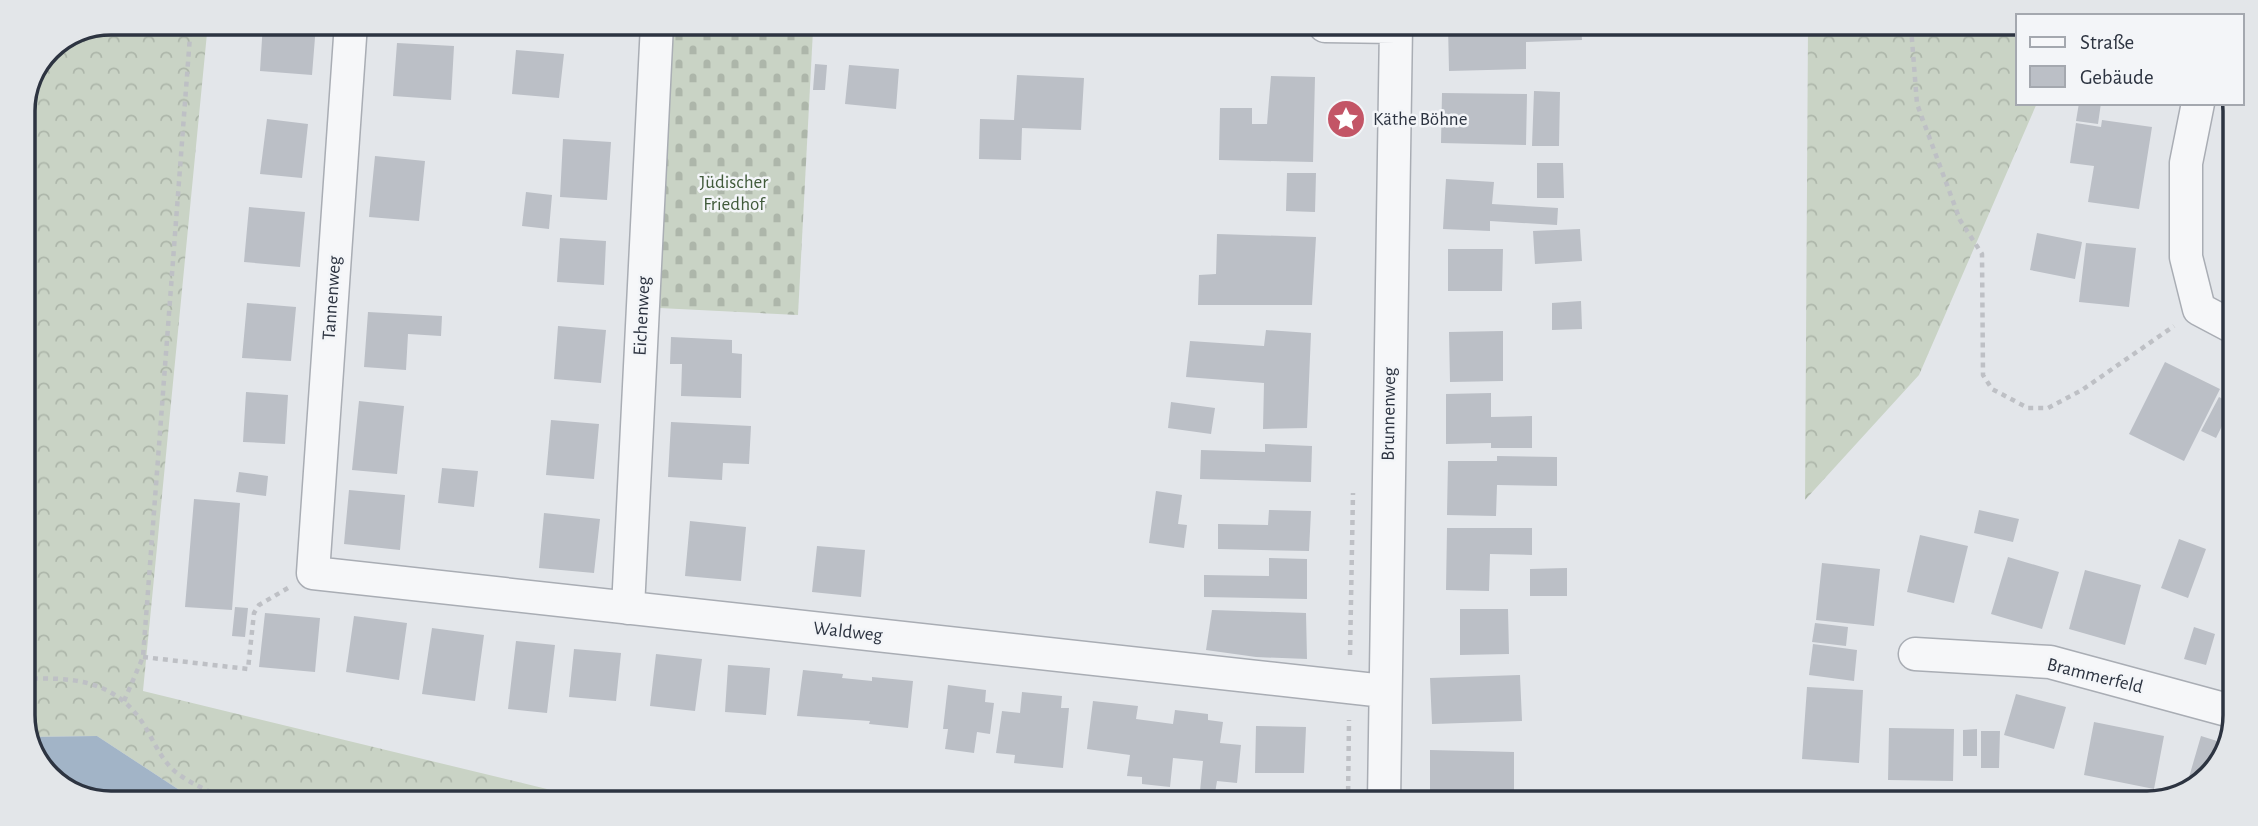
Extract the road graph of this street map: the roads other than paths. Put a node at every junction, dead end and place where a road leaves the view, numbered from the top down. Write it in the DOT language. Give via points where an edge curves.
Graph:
graph roads {
  1 [pos="350,35"];
  2 [pos="656,35"];
  3 [pos="1396,35"];
  4 [pos="2199,105"];
  5 [pos="2223,321"];
  6 [pos="313,573"];
  7 [pos="628,608"];
  8 [pos="1914,654"];
  9 [pos="1384,691"];
  10 [pos="2223,709"];
  11 [pos="1384,791"];
  1 -- 6 [label="street, Tannenweg"];
  2 -- 7 [label="street, Eichenweg"];
  3 -- 9 [label="street, Brunnenweg"];
  4 -- 5 [label="street" via="2186,163 2186,257 2199,309"];
  6 -- 7 [label="street, Waldweg"];
  7 -- 9 [label="street, Waldweg"];
  8 -- 10 [label="street, Brammerfeld" via="2050,662"];
  9 -- 11 [label="street, Brunnenweg"];
}
